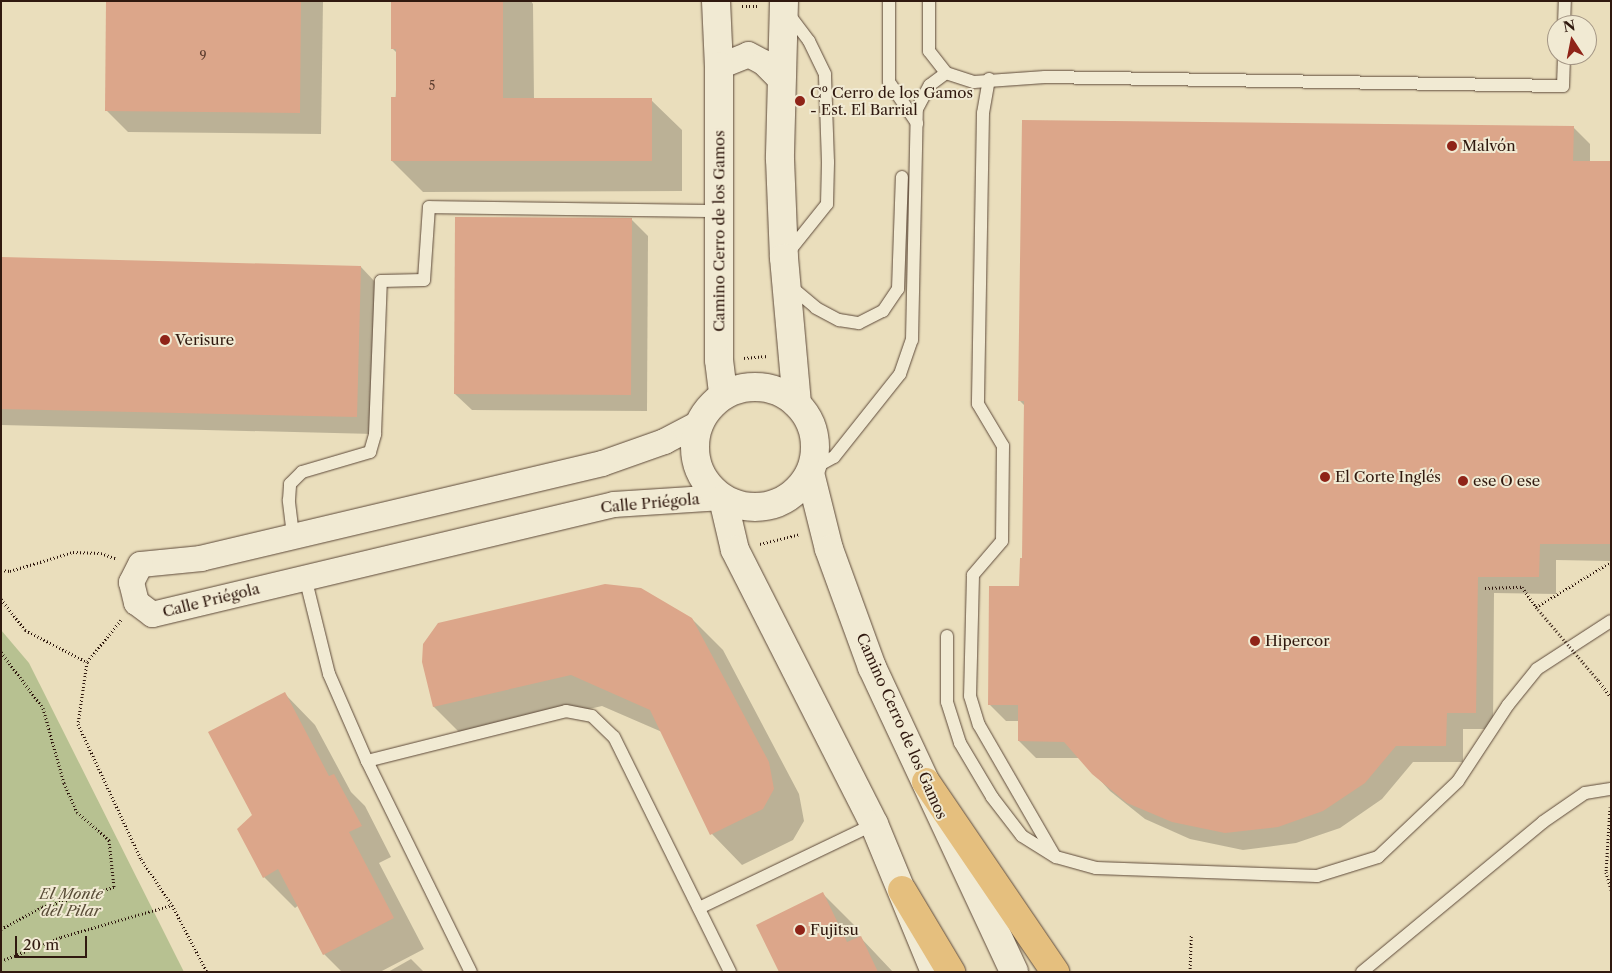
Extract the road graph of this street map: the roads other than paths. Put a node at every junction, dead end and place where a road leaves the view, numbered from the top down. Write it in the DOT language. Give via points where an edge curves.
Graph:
graph roads {
  1 [pos="889,1"];
  2 [pos="929,1"];
  3 [pos="1565,1"];
  4 [pos="716,4"];
  5 [pos="784,4"];
  6 [pos="1564,15"];
  7 [pos="1564,65"];
  8 [pos="719,66"];
  9 [pos="946,73"];
  10 [pos="989,78"];
  11 [pos="782,81"];
  12 [pos="917,123"];
  13 [pos="902,177"];
  14 [pos="720,211"];
  15 [pos="784,270"];
  16 [pos="723,396"];
  17 [pos="797,404"];
  18 [pos="700,422"];
  19 [pos="811,471"];
  20 [pos="722,498"];
  21 [pos="292,535"];
  22 [pos="305,577"];
  23 [pos="1610,621"];
  24 [pos="947,636"];
  25 [pos="367,761"];
  26 [pos="926,782"];
  27 [pos="1611,789"];
  28 [pos="874,824"];
  29 [pos="1056,858"];
  30 [pos="902,890"];
  31 [pos="699,908"];
  32 [pos="471,972"];
  33 [pos="730,972"];
  34 [pos="934,972"];
  35 [pos="951,972"];
  36 [pos="1014,972"];
  37 [pos="1055,972"];
  38 [pos="1362,972"];
  1 -- 12 [label="lane" via="888,82"];
  2 -- 9 [label="lane" via="929,51"];
  3 -- 6 [label="lane"];
  4 -- 8 [label="main road, Camino Cerro de los Gamos"];
  5 -- 11 [label="main road"];
  5 -- 15 [label="lane" via="810,41 826,74 828,162 827,204"];
  7 -- 10 [label="lane" via="1563,86 1045,76"];
  8 -- 11 [label="street" via="748,54 763,62"];
  8 -- 14 [label="main road, Camino Cerro de los Gamos"];
  9 -- 10 [label="lane" via="974,82"];
  9 -- 12 [label="lane" via="930,85 917,110"];
  10 -- 29 [label="lane" via="984,112 978,404 1003,446 1002,541 973,575 970,696 979,725"];
  11 -- 15 [label="main road" via="780,159"];
  12 -- 19 [label="lane" via="912,340 900,374 834,457"];
  13 -- 15 [label="lane" via="898,289 883,311 859,323 839,320 816,308"];
  14 -- 16 [label="main road, Camino Cerro de los Gamos" via="719,360"];
  14 -- 21 [label="lane" via="429,207 424,280 381,281 375,434 370,452 302,472 290,484 288,500"];
  15 -- 17 [label="main road"];
  16 -- 17 [label="main road" via="742,388 762,387 781,392"];
  16 -- 18 [label="main road"];
  17 -- 19 [label="main road" via="814,433 816,451"];
  18 -- 20 [label="main road" via="695,454 698,470 706,484"];
  18 -- 21 [label="street" via="664,441 602,463"];
  19 -- 20 [label="main road" via="798,490 782,502 762,508 742,507"];
  19 -- 26 [label="main road, Camino Cerro de los Gamos" via="830,548 872,666"];
  20 -- 22 [label="street, Calle Priégola" via="614,504"];
  20 -- 28 [label="main road" via="735,550"];
  21 -- 22 [label="street, Calle Priégola" via="201,558 140,564 131,582 136,602 152,614"];
  22 -- 25 [label="lane" via="328,674"];
  23 -- 29 [label="lane" via="1537,669 1508,705 1458,781 1378,857 1317,876 1096,868"];
  24 -- 29 [label="lane" via="947,702 960,743 992,796 1022,836"];
  25 -- 31 [label="lane" via="566,711 592,716 614,737"];
  25 -- 32 [label="lane"];
  26 -- 36 [label="main road, Camino Cerro de los Gamos"];
  26 -- 37 [label="highway"];
  27 -- 38 [label="lane" via="1585,793 1543,822"];
  28 -- 30 [label="main road"];
  28 -- 31 [label="lane"];
  30 -- 34 [label="main road"];
  30 -- 35 [label="highway"];
  31 -- 33 [label="lane"];
}
